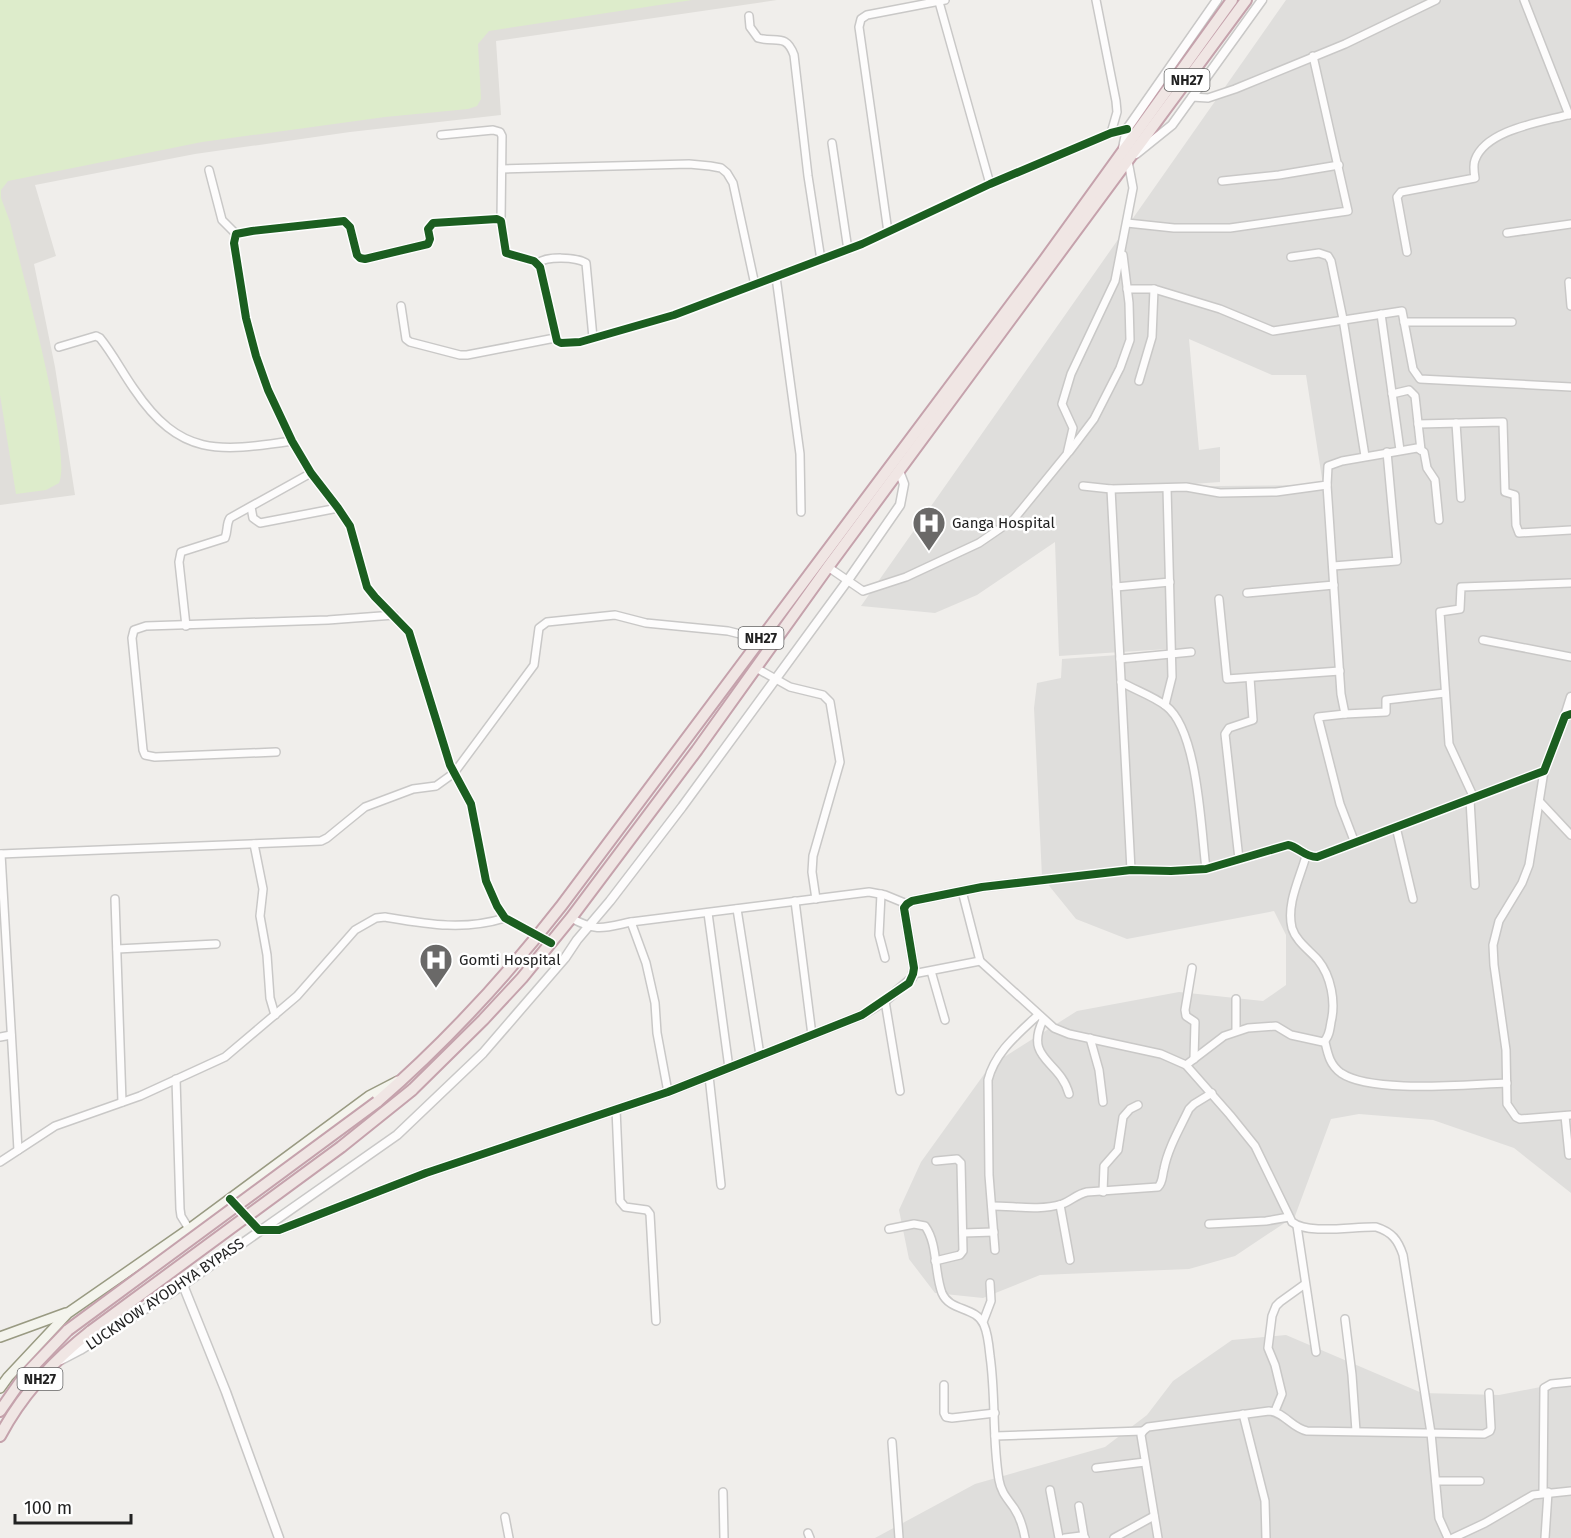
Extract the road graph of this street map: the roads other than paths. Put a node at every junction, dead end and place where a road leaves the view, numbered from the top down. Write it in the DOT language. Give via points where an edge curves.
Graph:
graph roads {
  1 [pos="1096,0"];
  2 [pos="1217,0"];
  3 [pos="1232,0"];
  4 [pos="1246,0"];
  5 [pos="1262,0"];
  6 [pos="1436,0"];
  7 [pos="1524,0"];
  8 [pos="942,1"];
  9 [pos="749,16"];
  10 [pos="1313,56"];
  11 [pos="1192,97"];
  12 [pos="1570,114"];
  13 [pos="1127,129"];
  14 [pos="1111,133"];
  15 [pos="441,135"];
  16 [pos="832,142"];
  17 [pos="1125,158"];
  18 [pos="1339,165"];
  19 [pos="502,169"];
  20 [pos="209,170"];
  21 [pos="1222,181"];
  22 [pos="990,184"];
  23 [pos="501,221"];
  24 [pos="1127,224"];
  25 [pos="1571,224"];
  26 [pos="888,232"];
  27 [pos="1508,233"];
  28 [pos="236,234"];
  29 [pos="848,250"];
  30 [pos="1122,251"];
  31 [pos="1407,252"];
  32 [pos="1291,257"];
  33 [pos="821,260"];
  34 [pos="538,263"];
  35 [pos="776,277"];
  36 [pos="1569,282"];
  37 [pos="755,285"];
  38 [pos="1127,289"];
  39 [pos="1154,289"];
  40 [pos="401,306"];
  41 [pos="1571,306"];
  42 [pos="1381,314"];
  43 [pos="1343,319"];
  44 [pos="1404,322"];
  45 [pos="1512,322"];
  46 [pos="555,338"];
  47 [pos="592,338"];
  48 [pos="59,347"];
  49 [pos="1139,381"];
  50 [pos="1571,387"];
  51 [pos="1392,394"];
  52 [pos="1456,423"];
  53 [pos="1418,424"];
  54 [pos="292,441"];
  55 [pos="1400,450"];
  56 [pos="1421,450"];
  57 [pos="1388,452"];
  58 [pos="1067,454"];
  59 [pos="1365,456"];
  60 [pos="899,471"];
  61 [pos="310,473"];
  62 [pos="1327,485"];
  63 [pos="1083,486"];
  64 [pos="1167,488"];
  65 [pos="1111,489"];
  66 [pos="1461,498"];
  67 [pos="250,507"];
  68 [pos="338,508"];
  69 [pos="801,512"];
  70 [pos="1439,520"];
  71 [pos="1571,530"];
  72 [pos="1333,566"];
  73 [pos="828,567"];
  74 [pos="848,580"];
  75 [pos="1170,582"];
  76 [pos="1571,583"];
  77 [pos="1334,585"];
  78 [pos="1116,587"];
  79 [pos="1247,593"];
  80 [pos="1219,599"];
  81 [pos="394,615"];
  82 [pos="186,626"];
  83 [pos="1483,640"];
  84 [pos="757,644"];
  85 [pos="1191,652"];
  86 [pos="1172,654"];
  87 [pos="1571,657"];
  88 [pos="1120,659"];
  89 [pos="756,668"];
  90 [pos="1340,671"];
  91 [pos="1250,678"];
  92 [pos="776,679"];
  93 [pos="1121,682"];
  94 [pos="1445,693"];
  95 [pos="1571,697"];
  96 [pos="1165,705"];
  97 [pos="1345,714"];
  98 [pos="1568,715"];
  99 [pos="276,752"];
  100 [pos="1544,771"];
  101 [pos="454,773"];
  102 [pos="1472,799"];
  103 [pos="1540,802"];
  104 [pos="1396,827"];
  105 [pos="1571,835"];
  106 [pos="1354,843"];
  107 [pos="254,844"];
  108 [pos="0,854"];
  109 [pos="1306,856"];
  110 [pos="1239,859"];
  111 [pos="1206,869"];
  112 [pos="1131,870"];
  113 [pos="1475,885"];
  114 [pos="962,891"];
  115 [pos="881,894"];
  116 [pos="115,899"];
  117 [pos="816,899"];
  118 [pos="1413,899"];
  119 [pos="795,901"];
  120 [pos="907,903"];
  121 [pos="737,909"];
  122 [pos="708,913"];
  123 [pos="506,918"];
  124 [pos="571,918"];
  125 [pos="631,922"];
  126 [pos="588,927"];
  127 [pos="538,936"];
  128 [pos="551,943"];
  129 [pos="216,944"];
  130 [pos="117,949"];
  131 [pos="885,958"];
  132 [pos="981,962"];
  133 [pos="1192,968"];
  134 [pos="931,971"];
  135 [pos="914,974"];
  136 [pos="1236,999"];
  137 [pos="885,1000"];
  138 [pos="275,1015"];
  139 [pos="1040,1017"];
  140 [pos="945,1020"];
  141 [pos="1236,1031"];
  142 [pos="11,1035"];
  143 [pos="812,1035"];
  144 [pos="0,1037"];
  145 [pos="1090,1038"];
  146 [pos="1325,1042"];
  147 [pos="760,1055"];
  148 [pos="1194,1059"];
  149 [pos="1185,1065"];
  150 [pos="729,1068"];
  151 [pos="709,1076"];
  152 [pos="405,1077"];
  153 [pos="176,1079"];
  154 [pos="1507,1083"];
  155 [pos="900,1091"];
  156 [pos="668,1092"];
  157 [pos="1212,1093"];
  158 [pos="1069,1094"];
  159 [pos="1103,1101"];
  160 [pos="122,1102"];
  161 [pos="1138,1105"];
  162 [pos="616,1108"];
  163 [pos="1568,1115"];
  164 [pos="18,1150"];
  165 [pos="1569,1155"];
  166 [pos="936,1161"];
  167 [pos="0,1162"];
  168 [pos="722,1185"];
  169 [pos="1103,1192"];
  170 [pos="230,1198"];
  171 [pos="1060,1205"];
  172 [pos="992,1206"];
  173 [pos="1289,1217"];
  174 [pos="1209,1224"];
  175 [pos="1297,1226"];
  176 [pos="889,1228"];
  177 [pos="189,1229"];
  178 [pos="259,1230"];
  179 [pos="994,1232"];
  180 [pos="963,1233"];
  181 [pos="995,1250"];
  182 [pos="1070,1260"];
  183 [pos="935,1261"];
  184 [pos="990,1282"];
  185 [pos="1305,1284"];
  186 [pos="183,1285"];
  187 [pos="68,1313"];
  188 [pos="1345,1319"];
  189 [pos="656,1321"];
  190 [pos="983,1322"];
  191 [pos="0,1337"];
  192 [pos="1316,1352"];
  193 [pos="54,1363"];
  194 [pos="1571,1382"];
  195 [pos="944,1386"];
  196 [pos="0,1388"];
  197 [pos="1489,1393"];
  198 [pos="0,1410"];
  199 [pos="1275,1411"];
  200 [pos="995,1413"];
  201 [pos="1244,1414"];
  202 [pos="1143,1431"];
  203 [pos="1356,1431"];
  204 [pos="1431,1433"];
  205 [pos="0,1436"];
  206 [pos="995,1436"];
  207 [pos="892,1442"];
  208 [pos="1145,1462"];
  209 [pos="1096,1468"];
  210 [pos="1436,1481"];
  211 [pos="1480,1481"];
  212 [pos="1050,1490"];
  213 [pos="1571,1491"];
  214 [pos="723,1492"];
  215 [pos="1546,1492"];
  216 [pos="1079,1506"];
  217 [pos="1154,1516"];
  218 [pos="506,1517"];
  219 [pos="1085,1537"];
  220 [pos="279,1538"];
  221 [pos="509,1538"];
  222 [pos="724,1538"];
  223 [pos="899,1538"];
  224 [pos="1025,1538"];
  225 [pos="1059,1538"];
  226 [pos="1065,1538"];
  227 [pos="1114,1538"];
  228 [pos="1158,1538"];
  229 [pos="1266,1538"];
  230 [pos="1448,1538"];
  231 [pos="1453,1538"];
  232 [pos="1545,1538"];
  1 -- 14 [label="street" via="1116,101"];
  2 -- 13 [label="street"];
  3 -- 17 [label="highway, NH27" via="1167,89"];
  4 -- 17 [label="highway, NH27"];
  5 -- 11 [label="street"];
  6 -- 10 [label="street"];
  7 -- 12 [label="street"];
  8 -- 22 [label="street"];
  8 -- 26 [label="street" via="867,15 859,27"];
  9 -- 33 [label="street" via="750,27 758,38 785,41 794,55"];
  10 -- 11 [label="street" via="1208,98"];
  10 -- 18 [label="street"];
  11 -- 17 [label="street" via="1172,125"];
  12 -- 31 [label="street" via="1496,136 1480,149 1474,162 1475,178 1401,192 1397,197"];
  13 -- 14 [label="street"];
  13 -- 17 [label="street"];
  14 -- 22 [label="street"];
  15 -- 19 [label="street" via="497,130 502,136"];
  16 -- 29 [label="street"];
  17 -- 24 [label="street" via="1133,188"];
  17 -- 60 [label="highway, NH27"];
  17 -- 84 [label="highway, NH27"];
  18 -- 21 [label="street"];
  18 -- 24 [label="street" via="1348,211 1230,228"];
  19 -- 23 [label="street"];
  19 -- 37 [label="street" via="689,164 721,168 733,183"];
  20 -- 28 [label="street" via="222,220"];
  22 -- 26 [label="street"];
  23 -- 28 [label="street" via="433,223 428,229 428,244 365,259 357,255 350,227 344,221"];
  23 -- 34 [label="street" via="506,253"];
  24 -- 30 [label="street"];
  25 -- 27 [label="street"];
  26 -- 29 [label="street"];
  28 -- 54 [label="street" via="234,243 250,333 268,390"];
  29 -- 33 [label="street"];
  30 -- 38 [label="street"];
  30 -- 58 [label="street" via="1115,281 1071,374 1062,405 1073,428"];
  32 -- 43 [label="street" via="1319,253 1328,256"];
  33 -- 35 [label="street"];
  34 -- 46 [label="street"];
  34 -- 47 [label="street" via="547,258 586,263"];
  35 -- 37 [label="street"];
  35 -- 69 [label="street" via="800,454"];
  36 -- 41 [label="street"];
  37 -- 47 [label="street" via="674,315"];
  38 -- 39 [label="street"];
  38 -- 58 [label="street" via="1130,340 1120,368 1094,419"];
  39 -- 43 [label="street" via="1220,309 1272,331"];
  39 -- 49 [label="street" via="1152,337"];
  40 -- 46 [label="street" via="406,339 459,355"];
  42 -- 43 [label="street"];
  42 -- 44 [label="street" via="1402,311"];
  42 -- 51 [label="street"];
  43 -- 59 [label="street"];
  44 -- 45 [label="street"];
  44 -- 50 [label="street" via="1413,369 1420,379"];
  46 -- 47 [label="street" via="561,343"];
  48 -- 54 [label="street" via="100,338 149,410 184,440 241,448"];
  51 -- 53 [label="street" via="1409,390 1415,396"];
  51 -- 55 [label="street"];
  52 -- 53 [label="street"];
  52 -- 66 [label="street"];
  52 -- 71 [label="street" via="1503,422 1504,492 1515,495 1519,533"];
  53 -- 56 [label="street"];
  54 -- 61 [label="street"];
  55 -- 56 [label="street"];
  55 -- 57 [label="street"];
  56 -- 70 [label="street" via="1435,480"];
  57 -- 59 [label="street"];
  57 -- 72 [label="street" via="1397,561"];
  58 -- 74 [label="street" via="1014,519 979,543 906,578 863,591"];
  59 -- 62 [label="street" via="1328,466"];
  60 -- 73 [label="highway, NH27"];
  60 -- 74 [label="street, LUCKNOW AYODHYA BYPASS" via="903,484 900,505"];
  61 -- 67 [label="street"];
  61 -- 68 [label="street"];
  62 -- 64 [label="street" via="1276,492 1220,493"];
  62 -- 72 [label="street"];
  63 -- 65 [label="street"];
  64 -- 65 [label="street"];
  64 -- 75 [label="street"];
  65 -- 78 [label="street"];
  67 -- 68 [label="street" via="253,518 260,522"];
  67 -- 82 [label="street" via="230,518 225,538 181,552"];
  68 -- 81 [label="street" via="352,533 367,587"];
  72 -- 77 [label="street"];
  73 -- 74 [label="street"];
  73 -- 89 [label="highway, NH27"];
  74 -- 92 [label="street, LUCKNOW AYODHYA BYPASS"];
  75 -- 78 [label="street"];
  75 -- 86 [label="street"];
  76 -- 94 [label="street" via="1461,587 1460,609 1440,612"];
  77 -- 79 [label="street"];
  77 -- 90 [label="street"];
  78 -- 88 [label="street"];
  80 -- 91 [label="street" via="1227,679"];
  81 -- 82 [label="street"];
  81 -- 101 [label="street" via="409,632"];
  82 -- 99 [label="street" via="139,627 132,634 145,754 155,758"];
  83 -- 87 [label="street"];
  84 -- 101 [label="street" via="728,631 646,623 615,615 542,625 534,665"];
  84 -- 127 [label="highway, NH27"];
  85 -- 86 [label="street"];
  86 -- 88 [label="street"];
  86 -- 96 [label="street" via="1172,677"];
  88 -- 93 [label="street"];
  89 -- 92 [label="street"];
  89 -- 124 [label="highway, NH27"];
  90 -- 91 [label="street"];
  90 -- 97 [label="street"];
  91 -- 110 [label="street" via="1253,720 1229,728 1225,734"];
  92 -- 117 [label="street" via="796,689 824,695 830,702 840,762 813,856"];
  92 -- 126 [label="street, LUCKNOW AYODHYA BYPASS"];
  93 -- 96 [label="street"];
  93 -- 112 [label="street"];
  94 -- 97 [label="street" via="1386,700 1386,712"];
  94 -- 102 [label="street" via="1449,744"];
  95 -- 98 [label="street"];
  96 -- 111 [label="street" via="1175,715 1192,760"];
  97 -- 106 [label="street" via="1318,717"];
  98 -- 100 [label="street"];
  100 -- 102 [label="street"];
  100 -- 103 [label="street"];
  101 -- 107 [label="street" via="436,786 413,789 365,807 321,841"];
  101 -- 123 [label="street" via="471,804 486,881"];
  102 -- 104 [label="street"];
  102 -- 113 [label="street"];
  103 -- 105 [label="street"];
  103 -- 154 [label="street" via="1526,875 1499,921 1493,945"];
  104 -- 106 [label="street"];
  104 -- 118 [label="street"];
  106 -- 109 [label="street"];
  107 -- 108 [label="street"];
  107 -- 138 [label="street" via="263,889 260,916"];
  108 -- 142 [label="street"];
  109 -- 110 [label="street" via="1288,844"];
  109 -- 146 [label="street" via="1291,918 1294,932 1322,965 1331,988 1332,1018"];
  110 -- 111 [label="street"];
  111 -- 112 [label="street"];
  112 -- 114 [label="street"];
  114 -- 120 [label="street"];
  114 -- 132 [label="street"];
  115 -- 117 [label="street"];
  115 -- 120 [label="street"];
  115 -- 131 [label="street" via="879,935"];
  116 -- 130 [label="street"];
  117 -- 119 [label="street"];
  119 -- 121 [label="street"];
  119 -- 143 [label="street"];
  120 -- 135 [label="street"];
  121 -- 122 [label="street"];
  121 -- 147 [label="street"];
  122 -- 125 [label="street"];
  122 -- 150 [label="street"];
  123 -- 127 [label="street"];
  123 -- 138 [label="street" via="485,925 442,926 376,918 355,930"];
  124 -- 126 [label="street"];
  124 -- 128 [label="highway, NH27"];
  125 -- 126 [label="street"];
  125 -- 156 [label="street" via="655,1003"];
  126 -- 178 [label="street, LUCKNOW AYODHYA BYPASS" via="483,1053 397,1135"];
  127 -- 128 [label="street"];
  127 -- 152 [label="highway, NH27" via="474,1009"];
  128 -- 193 [label="highway, NH27, bridge" via="483,1020 412,1090 91,1331"];
  129 -- 130 [label="street"];
  130 -- 160 [label="street"];
  132 -- 134 [label="street"];
  132 -- 139 [label="street"];
  133 -- 148 [label="street" via="1185,1010 1186,1016 1195,1022"];
  134 -- 135 [label="street"];
  134 -- 140 [label="street"];
  135 -- 137 [label="street"];
  136 -- 141 [label="street"];
  137 -- 143 [label="street" via="862,1015"];
  137 -- 155 [label="street"];
  138 -- 153 [label="street" via="232,1053"];
  139 -- 145 [label="street" via="1061,1031"];
  139 -- 158 [label="street" via="1039,1051 1064,1079"];
  139 -- 172 [label="street" via="998,1057 988,1080 988,1175"];
  141 -- 146 [label="street" via="1276,1026 1291,1035"];
  141 -- 148 [label="street"];
  142 -- 144 [label="street"];
  142 -- 164 [label="street"];
  143 -- 147 [label="street"];
  145 -- 149 [label="street" via="1161,1054"];
  145 -- 159 [label="street" via="1100,1070"];
  146 -- 154 [label="street" via="1330,1062 1352,1079 1391,1085"];
  147 -- 150 [label="street"];
  148 -- 149 [label="street"];
  149 -- 157 [label="street"];
  150 -- 151 [label="street"];
  151 -- 156 [label="street"];
  151 -- 168 [label="street"];
  152 -- 170 [label="main road" via="369,1096"];
  152 -- 198 [label="highway, NH27, bridge" via="377,1102 68,1330"];
  153 -- 160 [label="street"];
  153 -- 177 [label="street" via="180,1209"];
  154 -- 163 [label="street" via="1508,1104 1516,1117"];
  156 -- 162 [label="street"];
  157 -- 169 [label="street" via="1189,1109 1170,1149 1161,1185"];
  157 -- 173 [label="street" via="1255,1146"];
  160 -- 164 [label="street" via="55,1126"];
  161 -- 169 [label="street" via="1123,1117 1118,1150 1104,1166"];
  162 -- 178 [label="street" via="426,1173 279,1230"];
  162 -- 189 [label="street" via="620,1201 625,1207 644,1208 650,1214"];
  163 -- 165 [label="street"];
  164 -- 167 [label="street"];
  166 -- 180 [label="street" via="961,1162"];
  169 -- 171 [label="street" via="1079,1194"];
  170 -- 177 [label="main road"];
  170 -- 178 [label="street"];
  171 -- 172 [label="street"];
  171 -- 182 [label="street"];
  172 -- 179 [label="street"];
  173 -- 174 [label="street"];
  173 -- 175 [label="street"];
  175 -- 185 [label="street"];
  175 -- 204 [label="street" via="1376,1227 1386,1230 1400,1244"];
  176 -- 183 [label="street" via="926,1226"];
  177 -- 187 [label="main road"];
  178 -- 186 [label="street, LUCKNOW AYODHYA BYPASS"];
  179 -- 180 [label="street"];
  179 -- 181 [label="street"];
  180 -- 183 [label="street" via="962,1254"];
  183 -- 190 [label="street" via="945,1299 974,1313"];
  184 -- 190 [label="street" via="991,1301"];
  185 -- 192 [label="street"];
  185 -- 199 [label="street" via="1276,1306 1272,1316 1268,1348 1282,1394"];
  186 -- 193 [label="street, LUCKNOW AYODHYA BYPASS"];
  186 -- 220 [label="street"];
  187 -- 191 [label="main road"];
  187 -- 196 [label="main road"];
  188 -- 203 [label="street"];
  190 -- 200 [label="street"];
  193 -- 205 [label="highway, NH27" via="16,1409"];
  194 -- 215 [label="street" via="1544,1388"];
  195 -- 200 [label="street" via="946,1417"];
  197 -- 204 [label="street" via="1490,1431"];
  199 -- 201 [label="street"];
  199 -- 203 [label="street" via="1299,1430"];
  200 -- 206 [label="street"];
  201 -- 202 [label="street" via="1148,1427"];
  201 -- 229 [label="street" via="1265,1501"];
  202 -- 206 [label="street"];
  202 -- 208 [label="street"];
  203 -- 204 [label="street"];
  204 -- 210 [label="street"];
  206 -- 224 [label="street" via="1000,1487 1021,1520"];
  207 -- 223 [label="street"];
  208 -- 209 [label="street"];
  208 -- 217 [label="street"];
  210 -- 211 [label="street"];
  210 -- 230 [label="street" via="1439,1518"];
  212 -- 225 [label="street"];
  213 -- 215 [label="street"];
  214 -- 222 [label="street"];
  215 -- 231 [label="street" via="1523,1499"];
  215 -- 232 [label="street"];
  216 -- 219 [label="street"];
  217 -- 227 [label="street"];
  217 -- 228 [label="street"];
  218 -- 221 [label="street"];
  219 -- 226 [label="street"];
}
